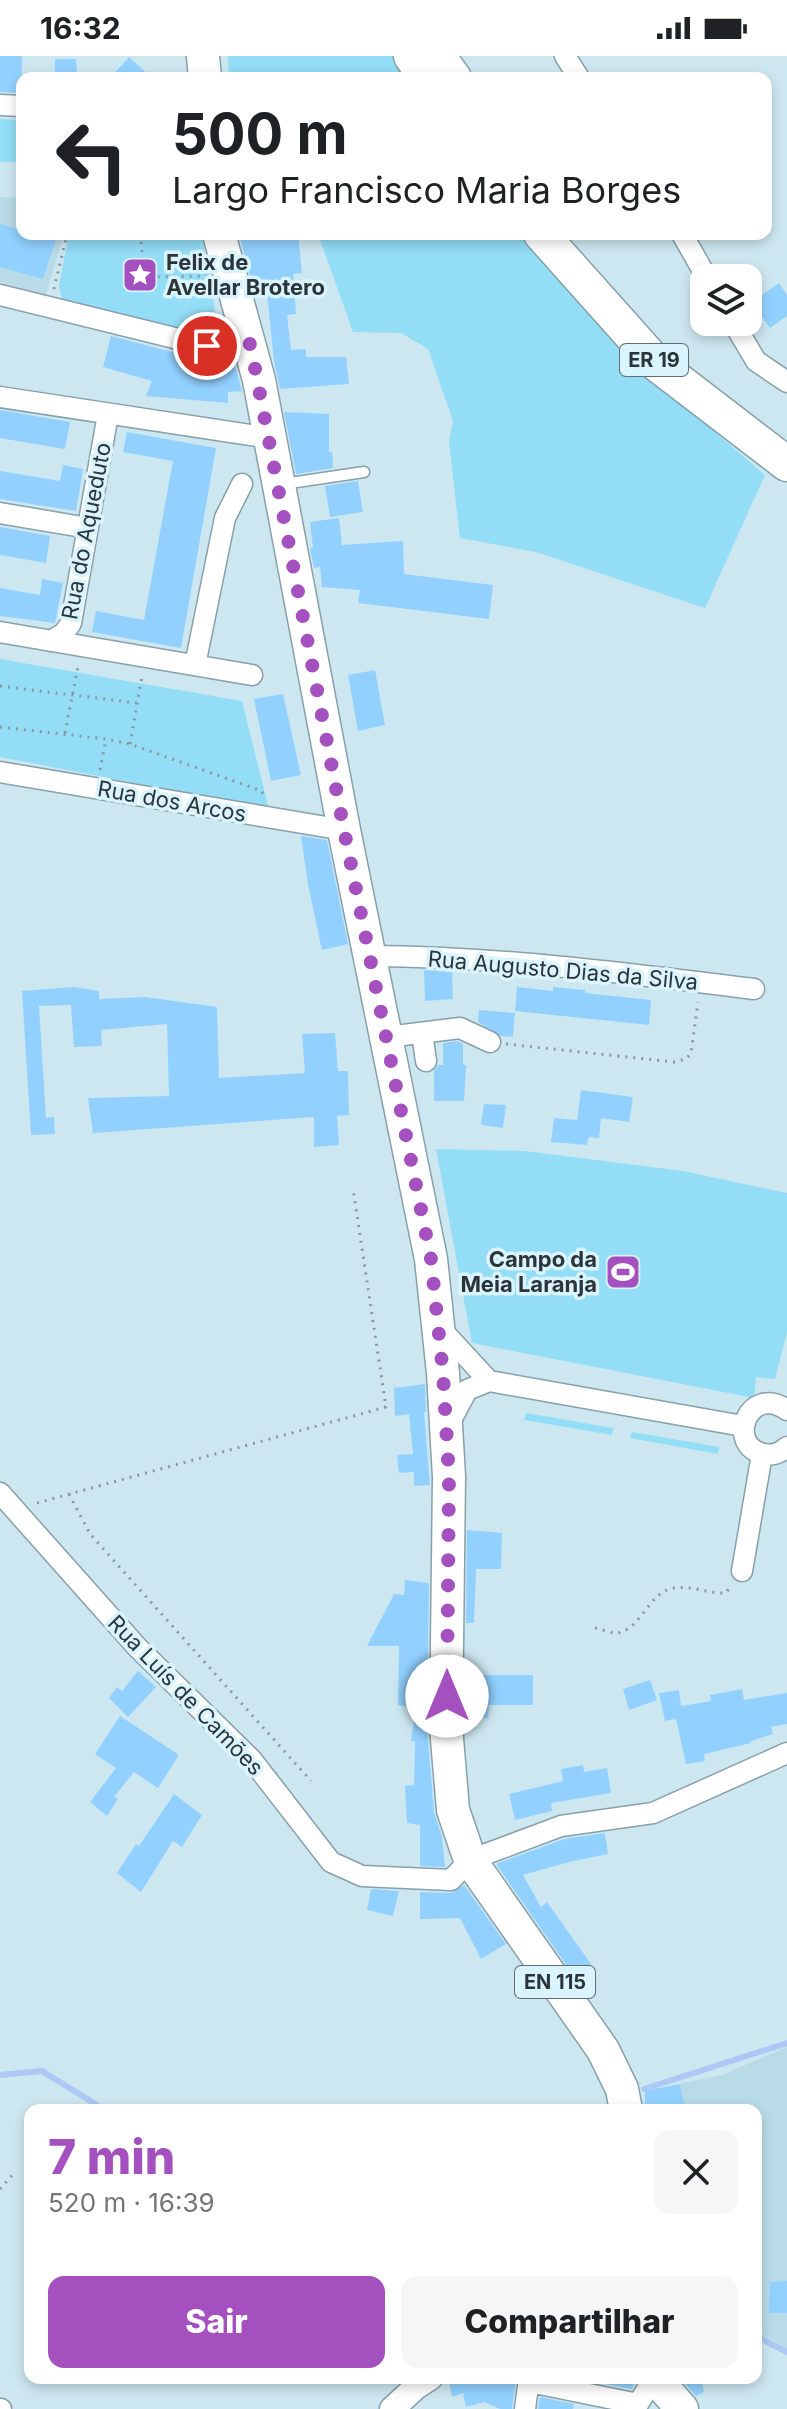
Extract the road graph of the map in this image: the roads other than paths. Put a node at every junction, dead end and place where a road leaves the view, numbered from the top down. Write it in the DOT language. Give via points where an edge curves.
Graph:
graph roads {
  1 [pos="221,240"];
  2 [pos="546,240"];
  3 [pos="576,240"];
  4 [pos="685,240"];
  5 [pos="699,264"];
  6 [pos="0,295"];
  7 [pos="248,336"];
  8 [pos="741,336"];
  9 [pos="787,382"];
  10 [pos="0,397"];
  11 [pos="108,414"];
  12 [pos="787,437"];
  13 [pos="270,438"];
  14 [pos="787,464"];
  15 [pos="364,472"];
  16 [pos="242,484"];
  17 [pos="279,485"];
  18 [pos="0,513"];
  19 [pos="88,528"];
  20 [pos="0,632"];
  21 [pos="51,641"];
  22 [pos="195,665"];
  23 [pos="252,675"];
  24 [pos="0,772"];
  25 [pos="344,830"];
  26 [pos="371,956"];
  27 [pos="754,989"];
  28 [pos="422,1033"];
  29 [pos="387,1037"];
  30 [pos="490,1042"];
  31 [pos="426,1061"];
  32 [pos="438,1326"];
  33 [pos="484,1377"];
  34 [pos="455,1382"];
  35 [pos="787,1410"];
  36 [pos="743,1426"];
  37 [pos="787,1447"];
  38 [pos="762,1454"];
  39 [pos="0,1493"];
  40 [pos="742,1571"];
  41 [pos="787,1753"];
  42 [pos="470,1860"];
  43 [pos="625,2104"];
  44 [pos="421,2384"];
  45 [pos="529,2384"];
  46 [pos="548,2384"];
  47 [pos="651,2384"];
  48 [pos="660,2384"];
  49 [pos="392,2409"];
  50 [pos="525,2409"];
  51 [pos="682,2409"];
  1 -- 7 [label="main road, EN 115"];
  2 -- 14 [label="highway, ER 19" via="658,365"];
  3 -- 12 [label="highway, ER 19" via="676,351"];
  4 -- 5 [label="street"];
  6 -- 7 [label="street" via="207,346"];
  7 -- 13 [label="main road, EN 115"];
  8 -- 9 [label="street" via="756,361"];
  10 -- 11 [label="street"];
  11 -- 13 [label="street"];
  11 -- 19 [label="street, Rua do Aqueduto"];
  13 -- 17 [label="main road, EN 115"];
  15 -- 17 [label="lane"];
  16 -- 22 [label="street" via="225,518"];
  17 -- 25 [label="main road, EN 115"];
  18 -- 19 [label="street"];
  19 -- 21 [label="street, Rua do Aqueduto" via="71,623"];
  20 -- 21 [label="street"];
  21 -- 22 [label="street"];
  22 -- 23 [label="street"];
  24 -- 25 [label="street, Rua dos Arcos"];
  25 -- 26 [label="main road, EN 115"];
  26 -- 27 [label="street, Rua Augusto Dias da Silva" via="456,957"];
  26 -- 29 [label="main road, EN 115"];
  28 -- 29 [label="street"];
  28 -- 30 [label="street" via="460,1028"];
  28 -- 31 [label="street"];
  29 -- 32 [label="main road, EN 115" via="431,1259"];
  32 -- 33 [label="street"];
  32 -- 34 [label="main road, EN 115"];
  33 -- 34 [label="street"];
  33 -- 34 [label="street" via="452,1369"];
  33 -- 36 [label="street"];
  34 -- 42 [label="main road, EN 115" via="446,1429 447,1739 453,1810"];
  35 -- 36 [label="street" via="763,1403"];
  36 -- 38 [label="street" via="747,1442"];
  37 -- 38 [label="street"];
  38 -- 40 [label="street"];
  39 -- 42 [label="street, Rua Luís de Camões" via="137,1647 252,1760 331,1862 362,1876 451,1880"];
  41 -- 42 [label="street, Rua Luís de Camões" via="653,1813 561,1826"];
  42 -- 43 [label="main road, EN 115" via="603,2050"];
  44 -- 49 [label="street"];
  45 -- 50 [label="street"];
  46 -- 47 [label="street" via="638,2404"];
  48 -- 51 [label="main road"];
}
